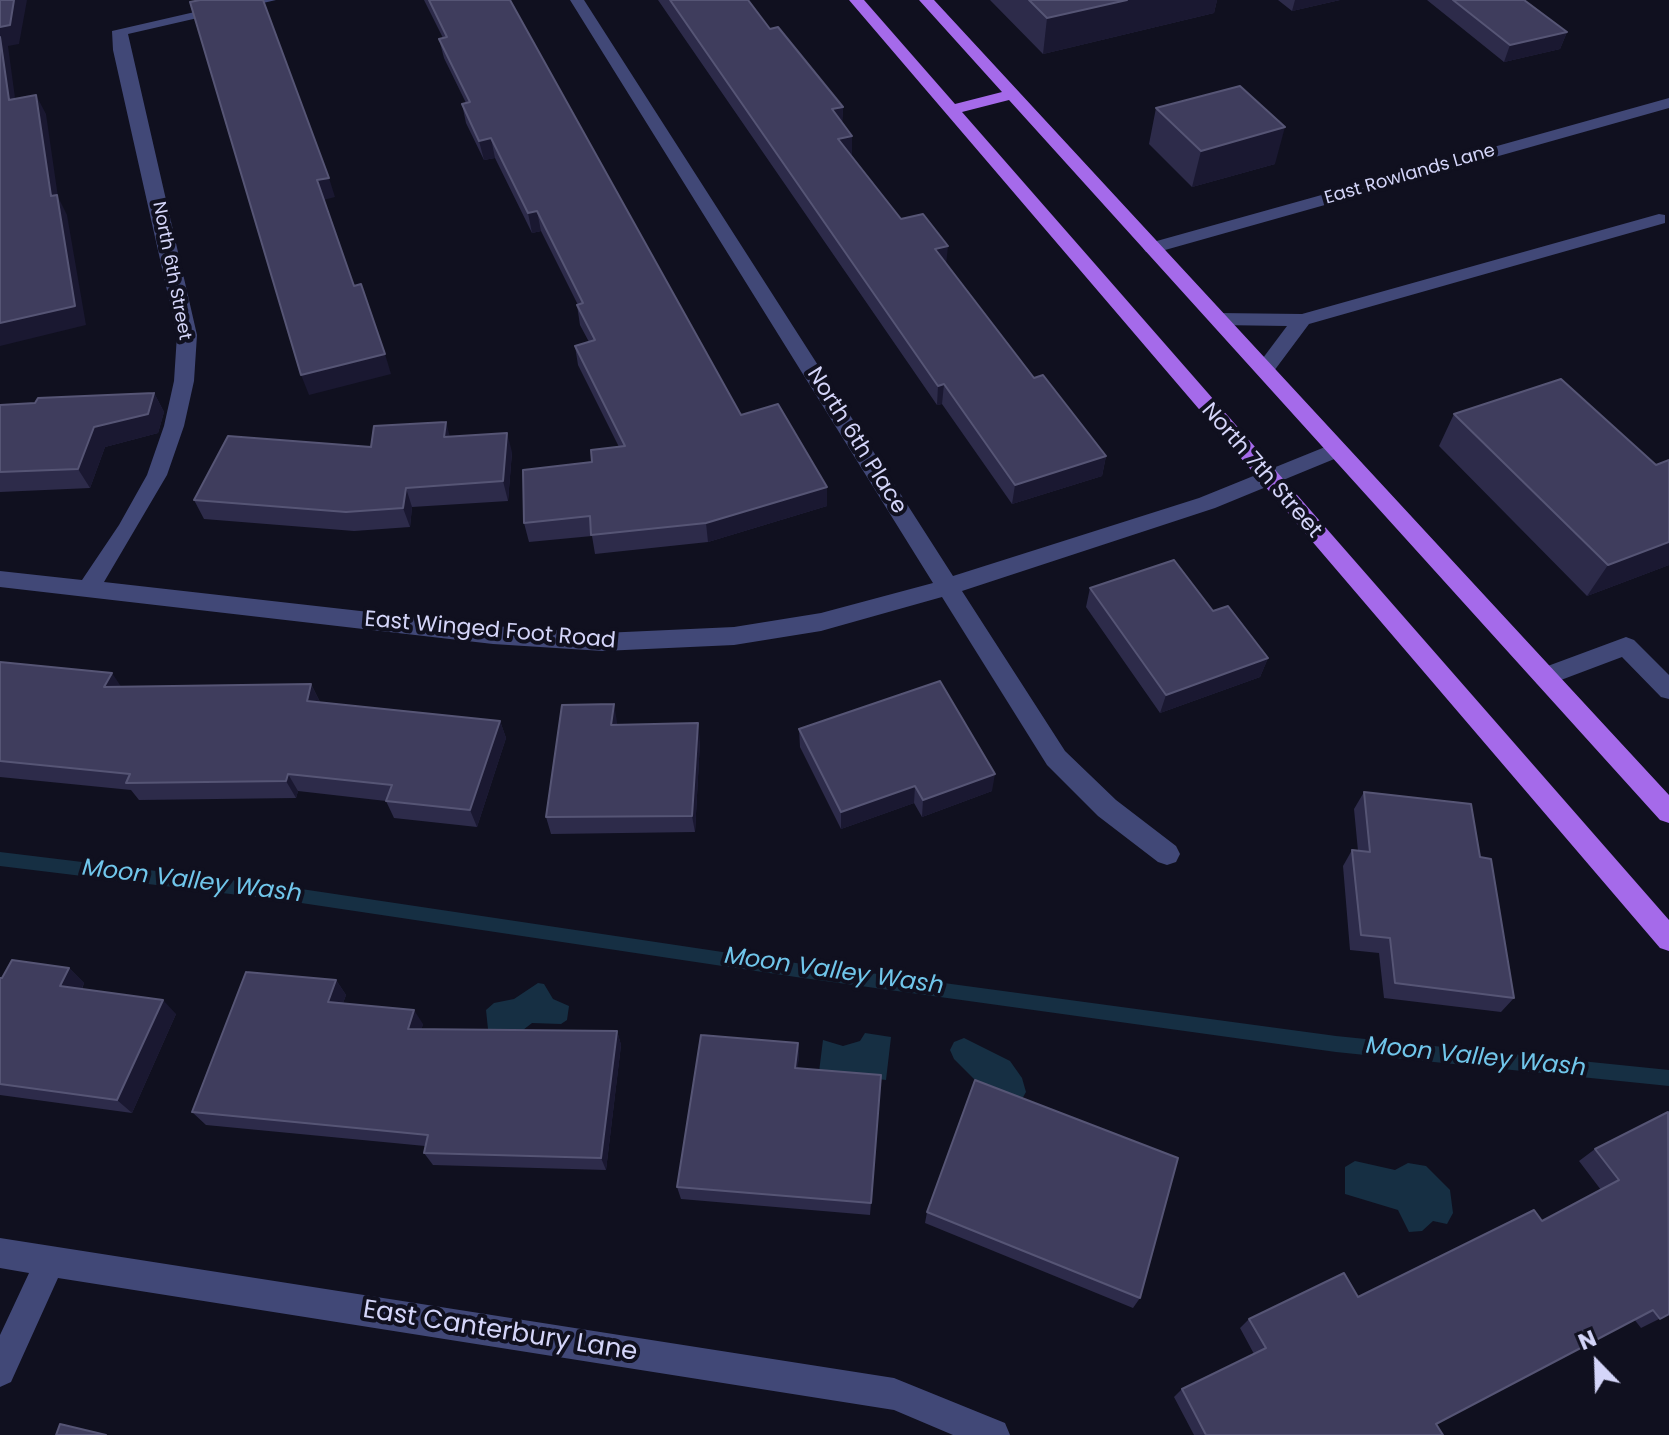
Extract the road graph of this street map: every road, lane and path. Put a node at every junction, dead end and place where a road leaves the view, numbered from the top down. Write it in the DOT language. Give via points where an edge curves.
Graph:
graph roads {
  1 [pos="269,0"];
  2 [pos="577,0"];
  3 [pos="856,0"];
  4 [pos="926,0"];
  5 [pos="1011,95"];
  6 [pos="1669,103"];
  7 [pos="951,110"];
  8 [pos="1659,219"];
  9 [pos="1152,248"];
  10 [pos="1218,319"];
  11 [pos="1302,320"];
  12 [pos="1264,370"];
  13 [pos="1337,450"];
  14 [pos="1267,478"];
  15 [pos="0,579"];
  16 [pos="948,587"];
  17 [pos="88,588"];
  18 [pos="1545,677"];
  19 [pos="1669,690"];
  20 [pos="1669,812"];
  21 [pos="1167,854"];
  22 [pos="1669,939"];
  23 [pos="0,1253"];
  24 [pos="50,1261"];
  25 [pos="0,1371"];
  26 [pos="993,1435"];
  1 -- 17 [label="street, North 6th Street" via="120,31 187,335 184,381 157,475"];
  2 -- 16 [label="street, North 6th Place"];
  3 -- 7 [label="main road, North 7th Street"];
  4 -- 5 [label="main road"];
  5 -- 7 [label="main road"];
  5 -- 9 [label="main road"];
  6 -- 9 [label="street, East Rowlands Lane"];
  7 -- 14 [label="main road, North 7th Street"];
  8 -- 11 [label="street"];
  9 -- 10 [label="main road"];
  10 -- 11 [label="street"];
  10 -- 12 [label="main road"];
  11 -- 12 [label="street"];
  12 -- 13 [label="main road"];
  13 -- 14 [label="street, East Winged Foot Road"];
  13 -- 18 [label="main road"];
  14 -- 16 [label="street, East Winged Foot Road" via="1207,503"];
  14 -- 22 [label="main road, North 7th Street"];
  15 -- 17 [label="street, East Winged Foot Road"];
  16 -- 17 [label="street, East Winged Foot Road" via="792,626 678,640 603,642 493,635"];
  16 -- 21 [label="street, North 6th Place" via="1056,758 1107,808"];
  18 -- 19 [label="street" via="1626,646"];
  18 -- 20 [label="main road"];
  23 -- 24 [label="street, East Canterbury Lane"];
  24 -- 25 [label="street"];
  24 -- 26 [label="street, East Canterbury Lane" via="894,1394"];
}
